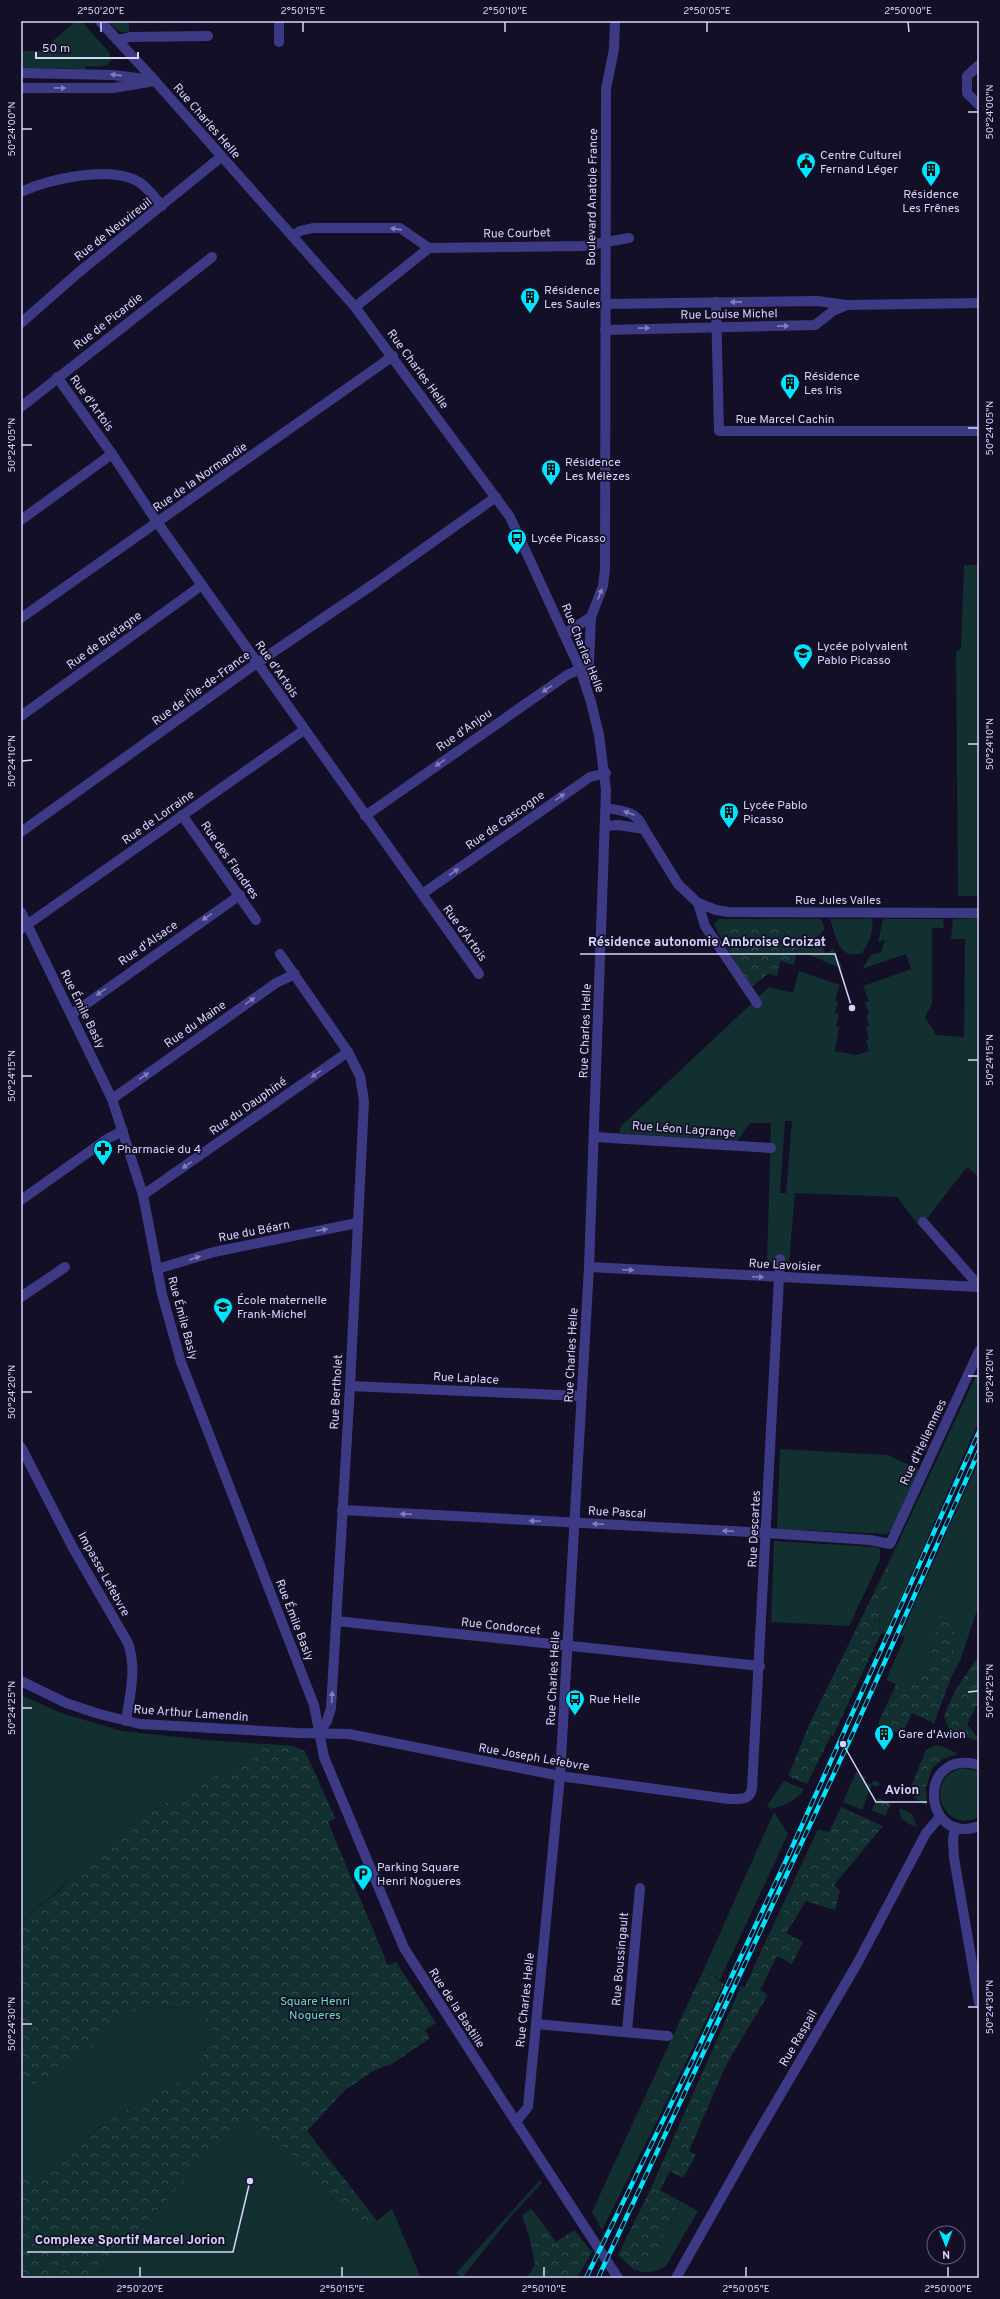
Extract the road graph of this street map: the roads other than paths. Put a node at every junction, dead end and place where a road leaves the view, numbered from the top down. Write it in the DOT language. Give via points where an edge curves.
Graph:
graph roads {
  1 [pos="100,21"];
  2 [pos="278,21"];
  3 [pos="615,21"];
  4 [pos="208,36"];
  5 [pos="118,40"];
  6 [pos="278,42"];
  7 [pos="979,65"];
  8 [pos="21,73"];
  9 [pos="155,81"];
  10 [pos="21,88"];
  11 [pos="979,105"];
  12 [pos="221,157"];
  13 [pos="21,192"];
  14 [pos="162,206"];
  15 [pos="293,236"];
  16 [pos="629,238"];
  17 [pos="605,244"];
  18 [pos="429,248"];
  19 [pos="212,258"];
  20 [pos="716,302"];
  21 [pos="979,303"];
  22 [pos="604,304"];
  23 [pos="847,305"];
  24 [pos="355,307"];
  25 [pos="21,323"];
  26 [pos="716,327"];
  27 [pos="605,330"];
  28 [pos="393,356"];
  29 [pos="57,377"];
  30 [pos="21,407"];
  31 [pos="979,431"];
  32 [pos="112,454"];
  33 [pos="496,497"];
  34 [pos="21,520"];
  35 [pos="157,522"];
  36 [pos="202,585"];
  37 [pos="591,617"];
  38 [pos="21,618"];
  39 [pos="564,634"];
  40 [pos="257,663"];
  41 [pos="580,669"];
  42 [pos="585,684"];
  43 [pos="21,716"];
  44 [pos="304,730"];
  45 [pos="606,773"];
  46 [pos="606,808"];
  47 [pos="182,815"];
  48 [pos="365,816"];
  49 [pos="606,826"];
  50 [pos="644,829"];
  51 [pos="21,832"];
  52 [pos="422,894"];
  53 [pos="240,895"];
  54 [pos="698,903"];
  55 [pos="21,912"];
  56 [pos="979,913"];
  57 [pos="256,920"];
  58 [pos="24,927"];
  59 [pos="280,954"];
  60 [pos="294,974"];
  61 [pos="479,974"];
  62 [pos="757,1003"];
  63 [pos="72,1014"];
  64 [pos="348,1052"];
  65 [pos="112,1099"];
  66 [pos="123,1131"];
  67 [pos="594,1137"];
  68 [pos="771,1148"];
  69 [pos="143,1195"];
  70 [pos="21,1200"];
  71 [pos="923,1222"];
  72 [pos="357,1223"];
  73 [pos="780,1259"];
  74 [pos="65,1266"];
  75 [pos="589,1267"];
  76 [pos="157,1269"];
  77 [pos="779,1278"];
  78 [pos="979,1287"];
  79 [pos="21,1297"];
  80 [pos="979,1351"];
  81 [pos="350,1386"];
  82 [pos="581,1396"];
  83 [pos="21,1447"];
  84 [pos="342,1510"];
  85 [pos="574,1523"];
  86 [pos="767,1533"];
  87 [pos="890,1544"];
  88 [pos="336,1621"];
  89 [pos="568,1647"];
  90 [pos="760,1666"];
  91 [pos="21,1681"];
  92 [pos="126,1721"];
  93 [pos="319,1733"];
  94 [pos="979,1765"];
  95 [pos="560,1776"];
  96 [pos="746,1798"];
  97 [pos="940,1817"];
  98 [pos="979,1826"];
  99 [pos="955,1827"];
  100 [pos="640,1888"];
  101 [pos="979,2003"];
  102 [pos="536,2024"];
  103 [pos="627,2032"];
  104 [pos="668,2036"];
  105 [pos="516,2122"];
  106 [pos="680,2276"];
  107 [pos="619,2277"];
  108 [pos="669,2278"];
  1 -- 5 [label="street, Rue Charles Helle"];
  2 -- 6 [label="street"];
  3 -- 17 [label="street, Boulevard Anatole France" via="614,49 606,89"];
  4 -- 5 [label="street" via="130,37"];
  5 -- 9 [label="street, Rue Charles Helle"];
  7 -- 11 [label="street" via="967,76 967,93"];
  9 -- 8 [label="street, one-way" via="113,75"];
  10 -- 9 [label="street, one-way" via="113,88"];
  9 -- 12 [label="street, Rue Charles Helle"];
  12 -- 14 [label="street, Rue de Neuvireuil"];
  12 -- 15 [label="street, Rue Charles Helle"];
  13 -- 14 [label="street" via="73,177 110,175 139,182"];
  14 -- 25 [label="street, Rue de Neuvireuil"];
  18 -- 15 [label="street, one-way" via="400,228 313,228 300,231"];
  15 -- 24 [label="street, Rue Charles Helle"];
  16 -- 17 [label="street, Rue Courbet"];
  17 -- 18 [label="street, Rue Courbet"];
  17 -- 22 [label="street, Boulevard Anatole France"];
  18 -- 24 [label="street"];
  19 -- 29 [label="street, Rue de Picardie"];
  20 -- 22 [label="street, Rue Louise Michel"];
  23 -- 20 [label="street, Rue Louise Michel, one-way" via="826,301"];
  20 -- 26 [label="street, Rue Marcel Cachin"];
  21 -- 23 [label="street, Rue Louise Michel"];
  22 -- 27 [label="street, Boulevard Anatole France"];
  26 -- 23 [label="street, Rue Louise Michel, one-way" via="814,325 833,310"];
  24 -- 28 [label="street, Rue Charles Helle"];
  27 -- 26 [label="street, Rue Louise Michel, one-way"];
  26 -- 31 [label="street, Rue Marcel Cachin" via="719,431"];
  37 -- 27 [label="street, Boulevard Anatole France, one-way" via="603,586 605,569"];
  28 -- 33 [label="street, Rue Charles Helle"];
  28 -- 35 [label="street, Rue de la Normandie"];
  29 -- 30 [label="street, Rue de Picardie"];
  29 -- 32 [label="street, Rue d'Artois"];
  32 -- 34 [label="street"];
  32 -- 35 [label="street, Rue d'Artois"];
  33 -- 39 [label="street, Rue Charles Helle" via="520,536"];
  33 -- 40 [label="street, Rue de l'Île-de-France"];
  35 -- 36 [label="street, Rue d'Artois"];
  35 -- 38 [label="street, Rue de la Normandie"];
  36 -- 40 [label="street, Rue d'Artois"];
  36 -- 43 [label="street, Rue de Bretagne"];
  37 -- 39 [label="street"];
  37 -- 42 [label="street, Boulevard Anatole France" via="589,664"];
  39 -- 41 [label="street, Rue Charles Helle"];
  40 -- 44 [label="street, Rue d'Artois"];
  40 -- 51 [label="street, Rue de l'Île-de-France"];
  41 -- 42 [label="street, Rue Charles Helle"];
  41 -- 48 [label="street, Rue d'Anjou, one-way"];
  42 -- 45 [label="street, Rue Charles Helle"];
  44 -- 47 [label="street, Rue de Lorraine"];
  44 -- 48 [label="street, Rue d'Artois"];
  45 -- 46 [label="street, Rue Charles Helle"];
  52 -- 45 [label="street, Rue de Gascogne, one-way" via="590,777"];
  46 -- 49 [label="street, Rue Charles Helle"];
  50 -- 46 [label="street, one-way" via="636,816"];
  47 -- 53 [label="street, Rue des Flandres"];
  47 -- 58 [label="street, Rue de Lorraine"];
  48 -- 52 [label="street, Rue d'Artois"];
  49 -- 50 [label="street"];
  49 -- 67 [label="street, Rue Charles Helle"];
  50 -- 54 [label="street" via="678,884"];
  52 -- 61 [label="street, Rue d'Artois"];
  53 -- 57 [label="street, Rue des Flandres"];
  53 -- 63 [label="street, Rue d'Alsace, one-way"];
  54 -- 56 [label="street, Rue Jules Valles" via="730,912"];
  54 -- 62 [label="street" via="705,926"];
  55 -- 58 [label="street, Rue Émile Basly"];
  58 -- 63 [label="street, Rue Émile Basly"];
  59 -- 60 [label="street"];
  60 -- 64 [label="street"];
  65 -- 60 [label="street, Rue du Maine, one-way" via="276,983"];
  63 -- 65 [label="street, Rue Émile Basly"];
  64 -- 69 [label="street, Rue du Dauphiné, one-way"];
  64 -- 72 [label="street, Rue Bertholet" via="360,1076 364,1102"];
  65 -- 66 [label="street, Rue Émile Basly"];
  66 -- 69 [label="street, Rue Émile Basly"];
  66 -- 70 [label="street" via="107,1139"];
  67 -- 68 [label="street, Rue Léon Lagrange"];
  67 -- 75 [label="street, Rue Charles Helle"];
  69 -- 76 [label="street, Rue Émile Basly"];
  71 -- 78 [label="street"];
  76 -- 72 [label="street, Rue du Béarn, one-way" via="214,1252"];
  72 -- 81 [label="street, Rue Bertholet"];
  73 -- 77 [label="street, Rue Descartes"];
  74 -- 79 [label="street"];
  75 -- 77 [label="street, Rue Lavoisier, one-way"];
  75 -- 82 [label="street, Rue Charles Helle"];
  76 -- 93 [label="street, Rue Émile Basly" via="180,1362 314,1705"];
  77 -- 78 [label="street, Rue Lavoisier"];
  77 -- 86 [label="street, Rue Descartes"];
  80 -- 87 [label="street, Rue d'Hellemmes"];
  81 -- 82 [label="street, Rue Laplace"];
  81 -- 84 [label="street, Rue Bertholet"];
  82 -- 85 [label="street, Rue Charles Helle"];
  83 -- 92 [label="street, Impasse Lefebvre" via="73,1548 128,1643 133,1657 133,1669"];
  85 -- 84 [label="street, Rue Pascal, one-way"];
  84 -- 88 [label="street, Rue Bertholet"];
  86 -- 85 [label="street, Rue Pascal, one-way"];
  85 -- 89 [label="street, Rue Charles Helle"];
  86 -- 87 [label="street, Rue Pascal" via="870,1540"];
  86 -- 90 [label="street, Rue Descartes"];
  88 -- 89 [label="street, Rue Condorcet"];
  93 -- 88 [label="street, Rue Bertholet, one-way" via="332,1708"];
  89 -- 90 [label="street, Rue Condorcet"];
  89 -- 95 [label="street, Rue Charles Helle"];
  90 -- 96 [label="street, Rue Descartes" via="752,1789"];
  91 -- 92 [label="street, Rue Arthur Lamendin" via="66,1703"];
  92 -- 93 [label="street, Rue Arthur Lamendin" via="253,1731"];
  93 -- 95 [label="street, Rue Joseph Lefebvre" via="349,1734"];
  93 -- 105 [label="street, Rue de la Bastille" via="324,1757 404,1948"];
  94 -- 97 [label="street" via="959,1763 942,1772 933,1790 933,1800"];
  95 -- 96 [label="street, Rue Joseph Lefebvre" via="729,1799"];
  95 -- 102 [label="street, Rue Charles Helle"];
  97 -- 99 [label="street"];
  97 -- 106 [label="street, Rue Raspail" via="926,1832 857,1964 755,2138"];
  98 -- 99 [label="street" via="964,1829"];
  99 -- 101 [label="street" via="954,1858"];
  100 -- 103 [label="street, Rue Boussingault"];
  102 -- 103 [label="street"];
  102 -- 105 [label="street, Rue Charles Helle" via="528,2107"];
  103 -- 104 [label="street"];
  105 -- 107 [label="street, Rue de la Bastille"];
  106 -- 108 [label="street, Rue Raspail"];
}
